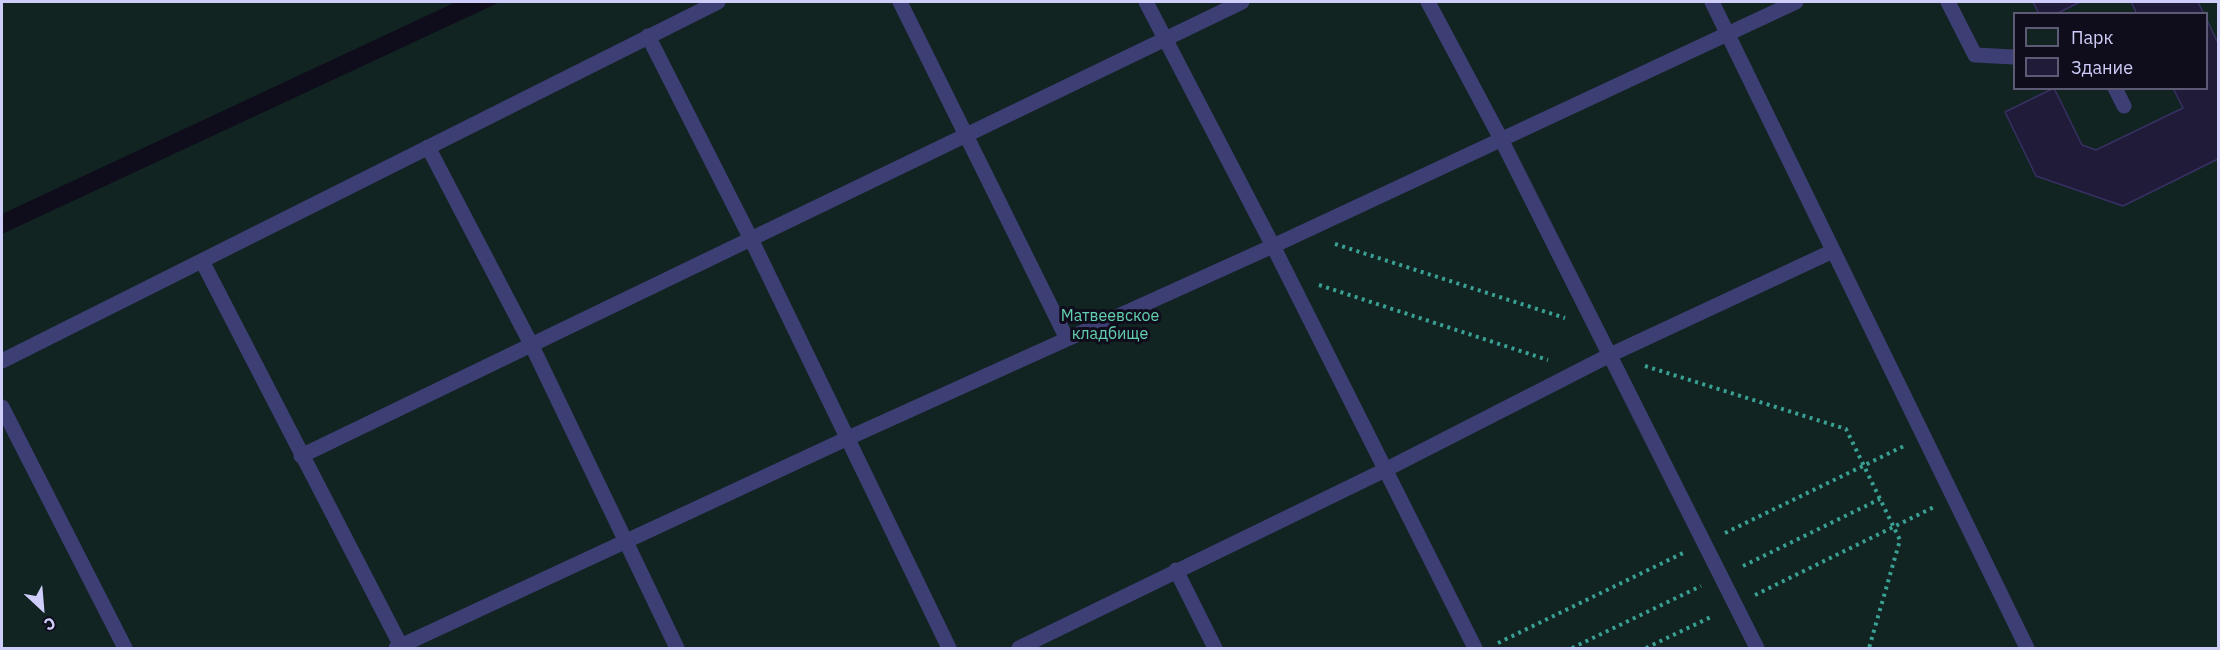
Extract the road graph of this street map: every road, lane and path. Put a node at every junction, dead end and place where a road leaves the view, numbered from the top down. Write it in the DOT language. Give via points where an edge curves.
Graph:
graph roads {
  1 [pos="718,2"];
  2 [pos="900,2"];
  3 [pos="1146,2"];
  4 [pos="1242,2"];
  5 [pos="1428,2"];
  6 [pos="1713,2"];
  7 [pos="1796,2"];
  8 [pos="1948,2"];
  9 [pos="1728,33"];
  10 [pos="648,36"];
  11 [pos="1165,39"];
  12 [pos="2013,57"];
  13 [pos="2116,90"];
  14 [pos="2124,106"];
  15 [pos="966,135"];
  16 [pos="1501,139"];
  17 [pos="428,147"];
  18 [pos="1300,233"];
  19 [pos="751,238"];
  20 [pos="1274,246"];
  21 [pos="1833,251"];
  22 [pos="202,261"];
  23 [pos="1288,275"];
  24 [pos="1597,329"];
  25 [pos="1067,339"];
  26 [pos="531,344"];
  27 [pos="1610,355"];
  28 [pos="2,361"];
  29 [pos="1580,370"];
  30 [pos="2,407"];
  31 [pos="846,439"];
  32 [pos="301,456"];
  33 [pos="1385,470"];
  34 [pos="1953,497"];
  35 [pos="1893,526"];
  36 [pos="627,543"];
  37 [pos="1176,570"];
  38 [pos="1735,605"];
  39 [pos="125,648"];
  40 [pos="400,648"];
  41 [pos="677,648"];
  42 [pos="949,648"];
  43 [pos="1019,648"];
  44 [pos="1215,648"];
  45 [pos="1475,648"];
  46 [pos="1646,648"];
  47 [pos="1757,648"];
  48 [pos="1869,648"];
  49 [pos="2027,648"];
  1 -- 10 [label="lane"];
  2 -- 15 [label="lane"];
  3 -- 11 [label="lane"];
  4 -- 11 [label="lane"];
  5 -- 16 [label="lane"];
  6 -- 9 [label="lane"];
  7 -- 9 [label="lane"];
  8 -- 12 [label="lane" via="1975,55"];
  9 -- 16 [label="lane"];
  9 -- 21 [label="lane"];
  10 -- 17 [label="lane"];
  10 -- 19 [label="lane"];
  11 -- 15 [label="lane"];
  11 -- 20 [label="lane"];
  13 -- 14 [label="lane"];
  15 -- 19 [label="lane"];
  15 -- 25 [label="lane"];
  16 -- 18 [label="lane"];
  16 -- 24 [label="lane"];
  17 -- 22 [label="lane"];
  17 -- 26 [label="lane"];
  18 -- 20 [label="lane"];
  18 -- 24 [label="path"];
  19 -- 26 [label="lane"];
  19 -- 31 [label="lane"];
  20 -- 23 [label="lane"];
  20 -- 25 [label="lane"];
  21 -- 27 [label="lane"];
  21 -- 34 [label="lane"];
  22 -- 28 [label="lane"];
  22 -- 32 [label="lane"];
  23 -- 29 [label="path"];
  23 -- 33 [label="lane"];
  24 -- 27 [label="lane"];
  25 -- 31 [label="lane"];
  26 -- 32 [label="lane"];
  26 -- 36 [label="lane"];
  27 -- 29 [label="lane"];
  27 -- 35 [label="path" via="1846,429"];
  27 -- 38 [label="lane"];
  29 -- 33 [label="lane"];
  30 -- 39 [label="lane"];
  31 -- 36 [label="lane"];
  31 -- 42 [label="lane"];
  32 -- 40 [label="lane"];
  33 -- 37 [label="lane"];
  33 -- 45 [label="lane"];
  34 -- 35 [label="path"];
  34 -- 49 [label="lane"];
  35 -- 38 [label="path"];
  35 -- 48 [label="path" via="1900,540"];
  36 -- 40 [label="lane"];
  36 -- 41 [label="lane"];
  37 -- 43 [label="lane"];
  37 -- 44 [label="lane"];
  38 -- 46 [label="path"];
  38 -- 47 [label="lane"];
}
